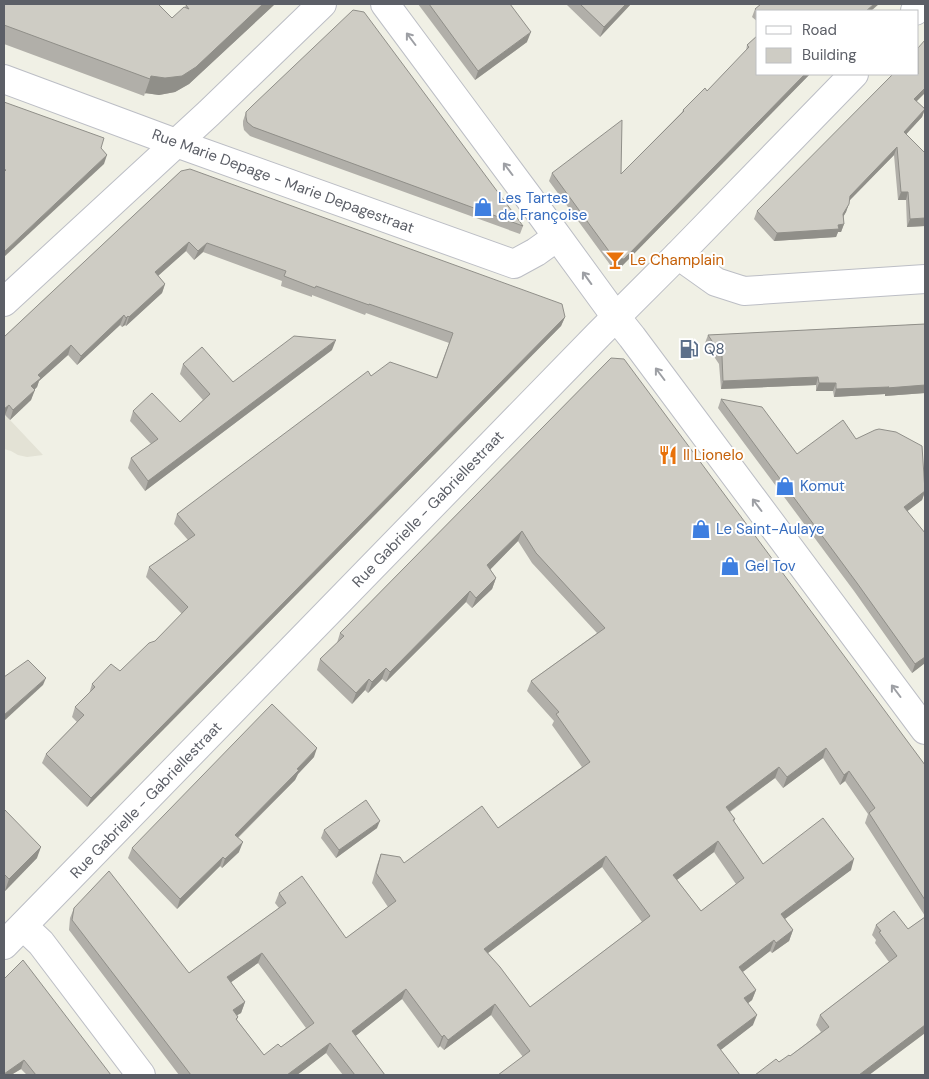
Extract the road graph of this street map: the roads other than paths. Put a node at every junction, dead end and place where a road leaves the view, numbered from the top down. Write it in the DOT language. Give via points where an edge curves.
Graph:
graph roads {
  1 [pos="322,4"];
  2 [pos="385,4"];
  3 [pos="853,75"];
  4 [pos="4,79"];
  5 [pos="176,143"];
  6 [pos="557,237"];
  7 [pos="678,255"];
  8 [pos="925,279"];
  9 [pos="4,302"];
  10 [pos="616,317"];
  11 [pos="923,721"];
  12 [pos="23,926"];
  13 [pos="4,945"];
  14 [pos="141,1075"];
  1 -- 5 [label="street"];
  6 -- 2 [label="street, one-way"];
  3 -- 7 [label="street, Rue Gabrielle - Gabriellestraat"];
  4 -- 5 [label="street, Rue Marie Depage - Marie Depagestraat"];
  5 -- 6 [label="street, Rue Marie Depage - Marie Depagestraat" via="514,264"];
  5 -- 9 [label="street"];
  10 -- 6 [label="street, one-way"];
  7 -- 8 [label="street" via="716,282 744,291"];
  7 -- 10 [label="street, Rue Gabrielle - Gabriellestraat"];
  11 -- 10 [label="street, one-way"];
  10 -- 12 [label="street, Rue Gabrielle - Gabriellestraat"];
  12 -- 13 [label="street, Rue Gabrielle - Gabriellestraat"];
  12 -- 14 [label="street" via="41,944"];
}
